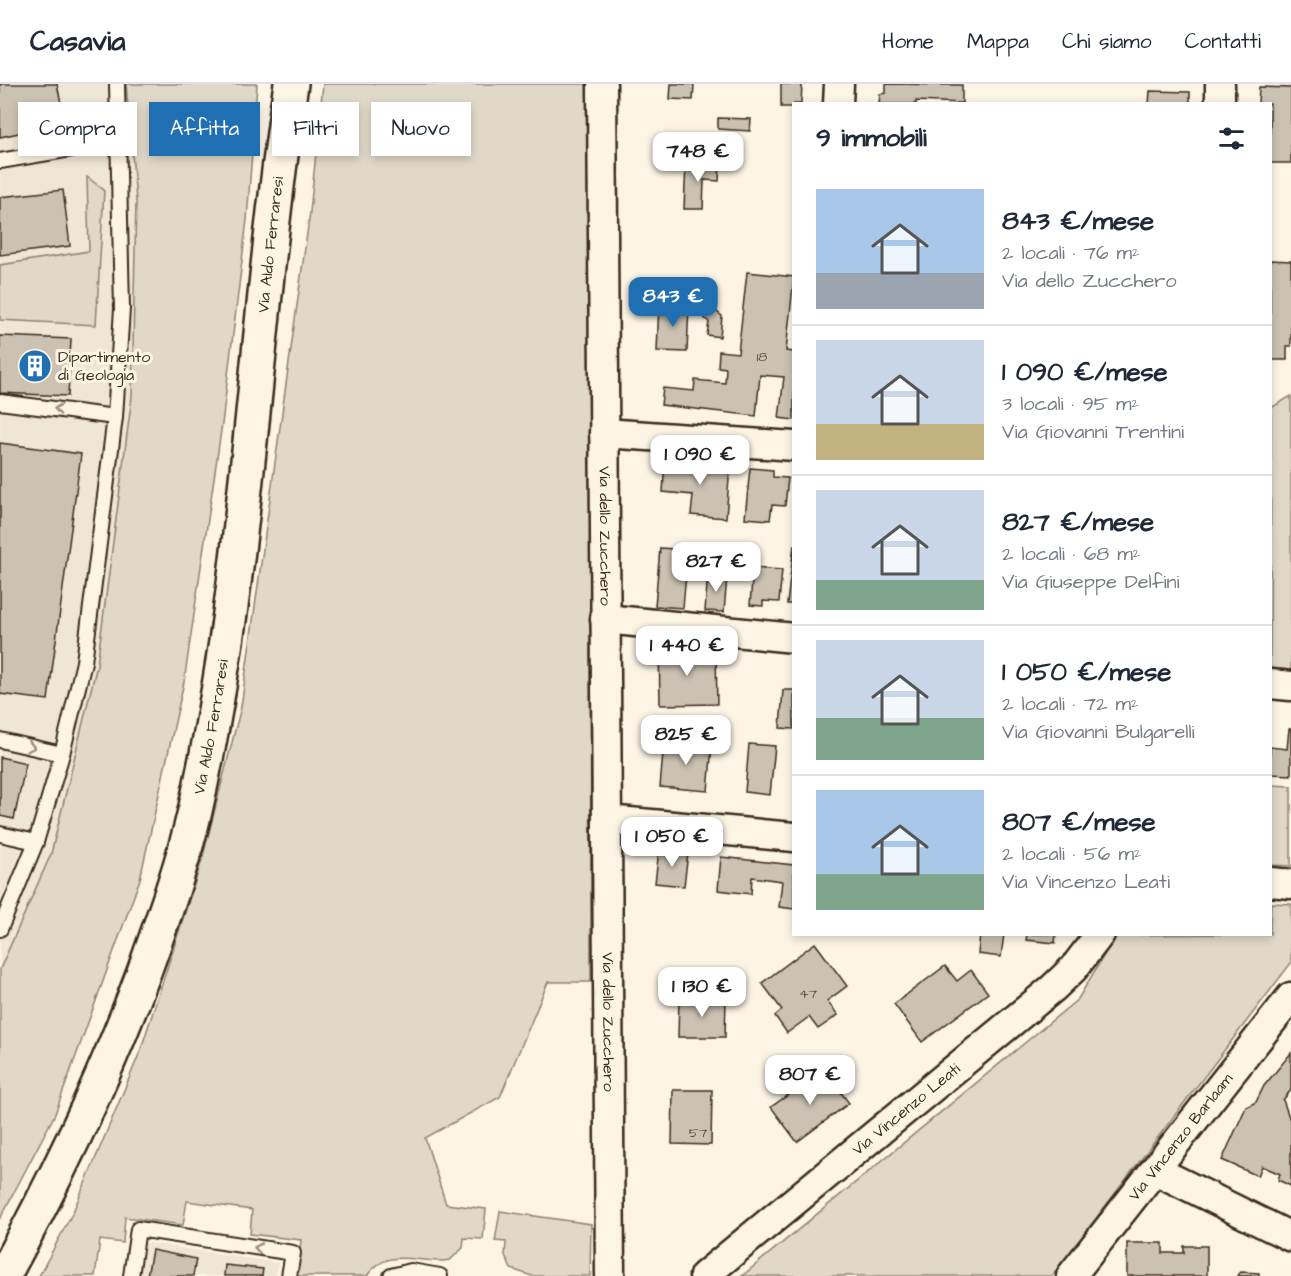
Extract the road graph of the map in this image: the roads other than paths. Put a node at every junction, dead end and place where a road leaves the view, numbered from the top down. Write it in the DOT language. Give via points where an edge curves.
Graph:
graph roads {
  1 [pos="117,84"];
  2 [pos="285,84"];
  3 [pos="291,84"];
  4 [pos="602,84"];
  5 [pos="838,84"];
  6 [pos="1220,84"];
  7 [pos="118,102"];
  8 [pos="284,102"];
  9 [pos="288,102"];
  10 [pos="838,102"];
  11 [pos="1220,102"];
  12 [pos="30,156"];
  13 [pos="119,156"];
  14 [pos="281,156"];
  15 [pos="0,161"];
  16 [pos="0,402"];
  17 [pos="115,417"];
  18 [pos="604,433"];
  19 [pos="792,446"];
  20 [pos="605,619"];
  21 [pos="792,638"];
  22 [pos="1272,684"];
  23 [pos="1291,686"];
  24 [pos="0,741"];
  25 [pos="62,754"];
  26 [pos="607,820"];
  27 [pos="0,834"];
  28 [pos="792,837"];
  29 [pos="36,842"];
  30 [pos="1272,882"];
  31 [pos="1291,884"];
  32 [pos="0,929"];
  33 [pos="1098,936"];
  34 [pos="1291,997"];
  35 [pos="1155,1170"];
  36 [pos="1291,1237"];
  37 [pos="3,1276"];
  38 [pos="131,1276"];
  39 [pos="289,1276"];
  40 [pos="391,1276"];
  41 [pos="441,1276"];
  42 [pos="610,1276"];
  43 [pos="704,1276"];
  44 [pos="1071,1276"];
  1 -- 7 [label="lane"];
  2 -- 8 [label="main road, Via Aldo Ferraresi"];
  3 -- 9 [label="main road, Via Aldo Ferraresi"];
  4 -- 18 [label="street, Via dello Zucchero"];
  5 -- 10 [label="street"];
  6 -- 11 [label="street"];
  12 -- 15 [label="lane"];
  13 -- 17 [label="lane" via="122,309"];
  14 -- 37 [label="main road, Via Aldo Ferraresi" via="249,464 216,708 185,849 109,1061 46,1197"];
  17 -- 16 [label="lane, one-way"];
  17 -- 25 [label="lane" via="84,662"];
  18 -- 19 [label="street"];
  18 -- 20 [label="street, Via dello Zucchero"];
  20 -- 21 [label="street"];
  20 -- 26 [label="street, Via dello Zucchero"];
  22 -- 23 [label="street"];
  24 -- 25 [label="lane, one-way"];
  25 -- 29 [label="lane"];
  26 -- 28 [label="street"];
  26 -- 42 [label="street, Via dello Zucchero"];
  27 -- 29 [label="lane"];
  29 -- 32 [label="lane"];
  30 -- 31 [label="street"];
  33 -- 43 [label="street, Via Vincenzo Leati" via="1053,988"];
  34 -- 35 [label="street, Via Vincenzo Barlaam"];
  35 -- 36 [label="street"];
  35 -- 44 [label="street, Via Vincenzo Barlaam"];
  39 -- 38 [label="lane, one-way" via="293,1253 138,1229"];
  40 -- 41 [label="lane" via="411,1271"];
}
